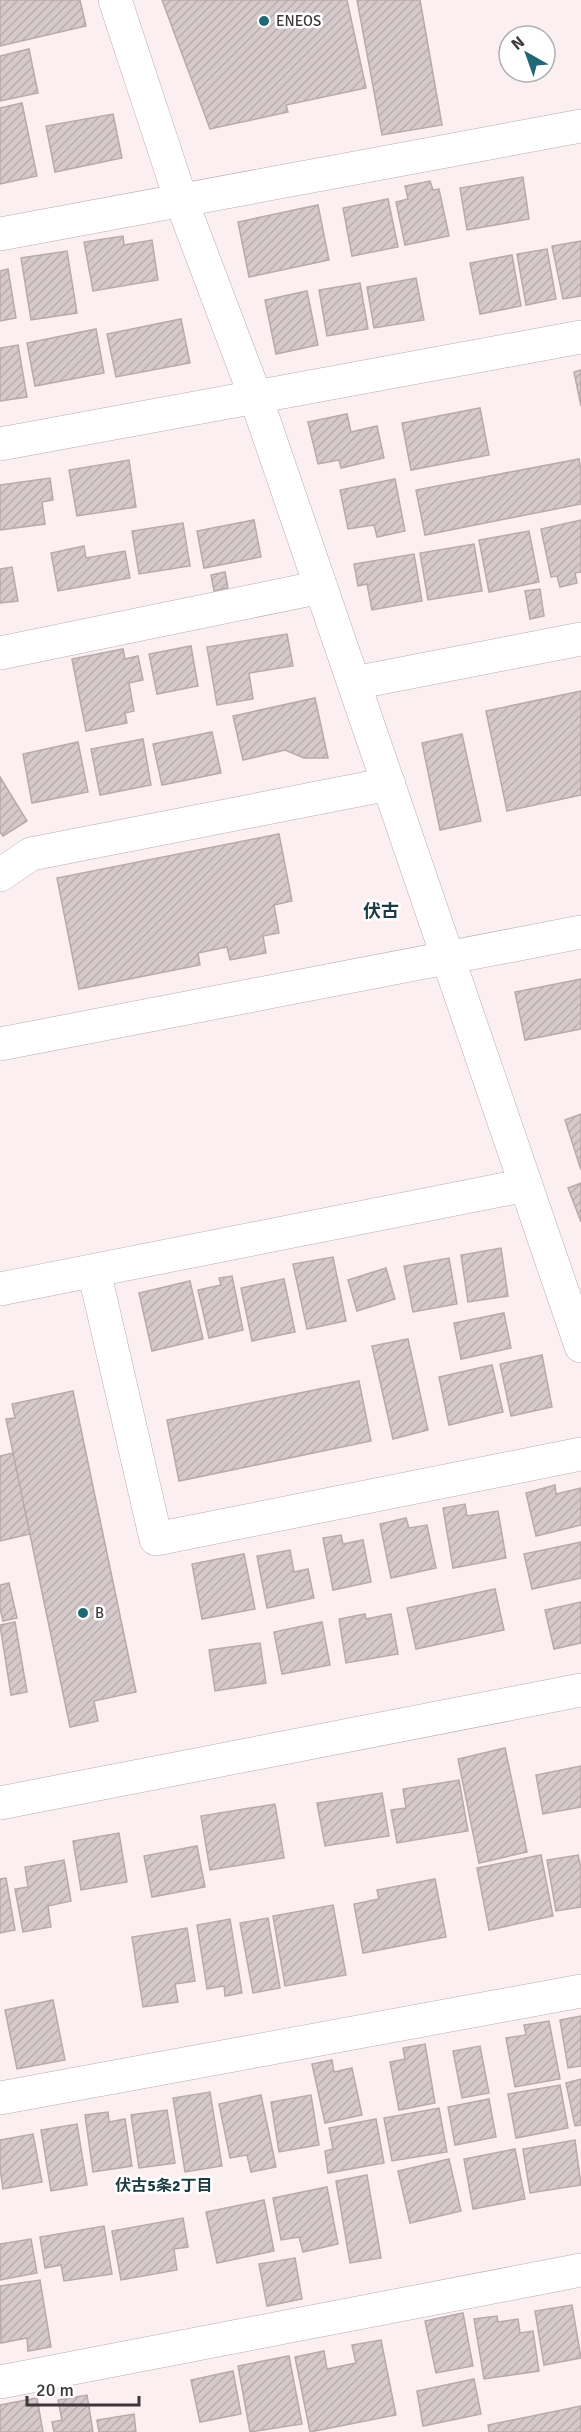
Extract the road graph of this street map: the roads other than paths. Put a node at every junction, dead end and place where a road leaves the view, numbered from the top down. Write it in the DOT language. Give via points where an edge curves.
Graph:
graph roads {
  1 [pos="115,0"];
  2 [pos="581,126"];
  3 [pos="181,200"];
  4 [pos="0,234"];
  5 [pos="581,337"];
  6 [pos="256,398"];
  7 [pos="0,444"];
  8 [pos="321,587"];
  9 [pos="581,639"];
  10 [pos="0,653"];
  11 [pos="354,683"];
  12 [pos="389,784"];
  13 [pos="0,874"];
  14 [pos="581,932"];
  15 [pos="448,957"];
  16 [pos="0,1044"];
  17 [pos="526,1185"];
  18 [pos="94,1271"];
  19 [pos="0,1289"];
  20 [pos="581,1346"];
  21 [pos="581,1454"];
  22 [pos="581,1690"];
  23 [pos="0,1803"];
  24 [pos="581,1991"];
  25 [pos="0,2098"];
  26 [pos="581,2270"];
  27 [pos="0,2382"];
  1 -- 3 [label="street"];
  2 -- 3 [label="street"];
  3 -- 4 [label="street"];
  3 -- 6 [label="street"];
  5 -- 6 [label="street"];
  6 -- 7 [label="street"];
  6 -- 8 [label="street"];
  8 -- 10 [label="street"];
  8 -- 11 [label="street"];
  9 -- 11 [label="street"];
  11 -- 12 [label="street"];
  12 -- 13 [label="street" via="31,854"];
  12 -- 15 [label="street"];
  14 -- 15 [label="street"];
  15 -- 16 [label="street"];
  15 -- 17 [label="street"];
  17 -- 18 [label="street"];
  17 -- 20 [label="street"];
  18 -- 19 [label="street"];
  18 -- 21 [label="street" via="156,1539"];
  22 -- 23 [label="street"];
  24 -- 25 [label="street"];
  26 -- 27 [label="street"];
}
